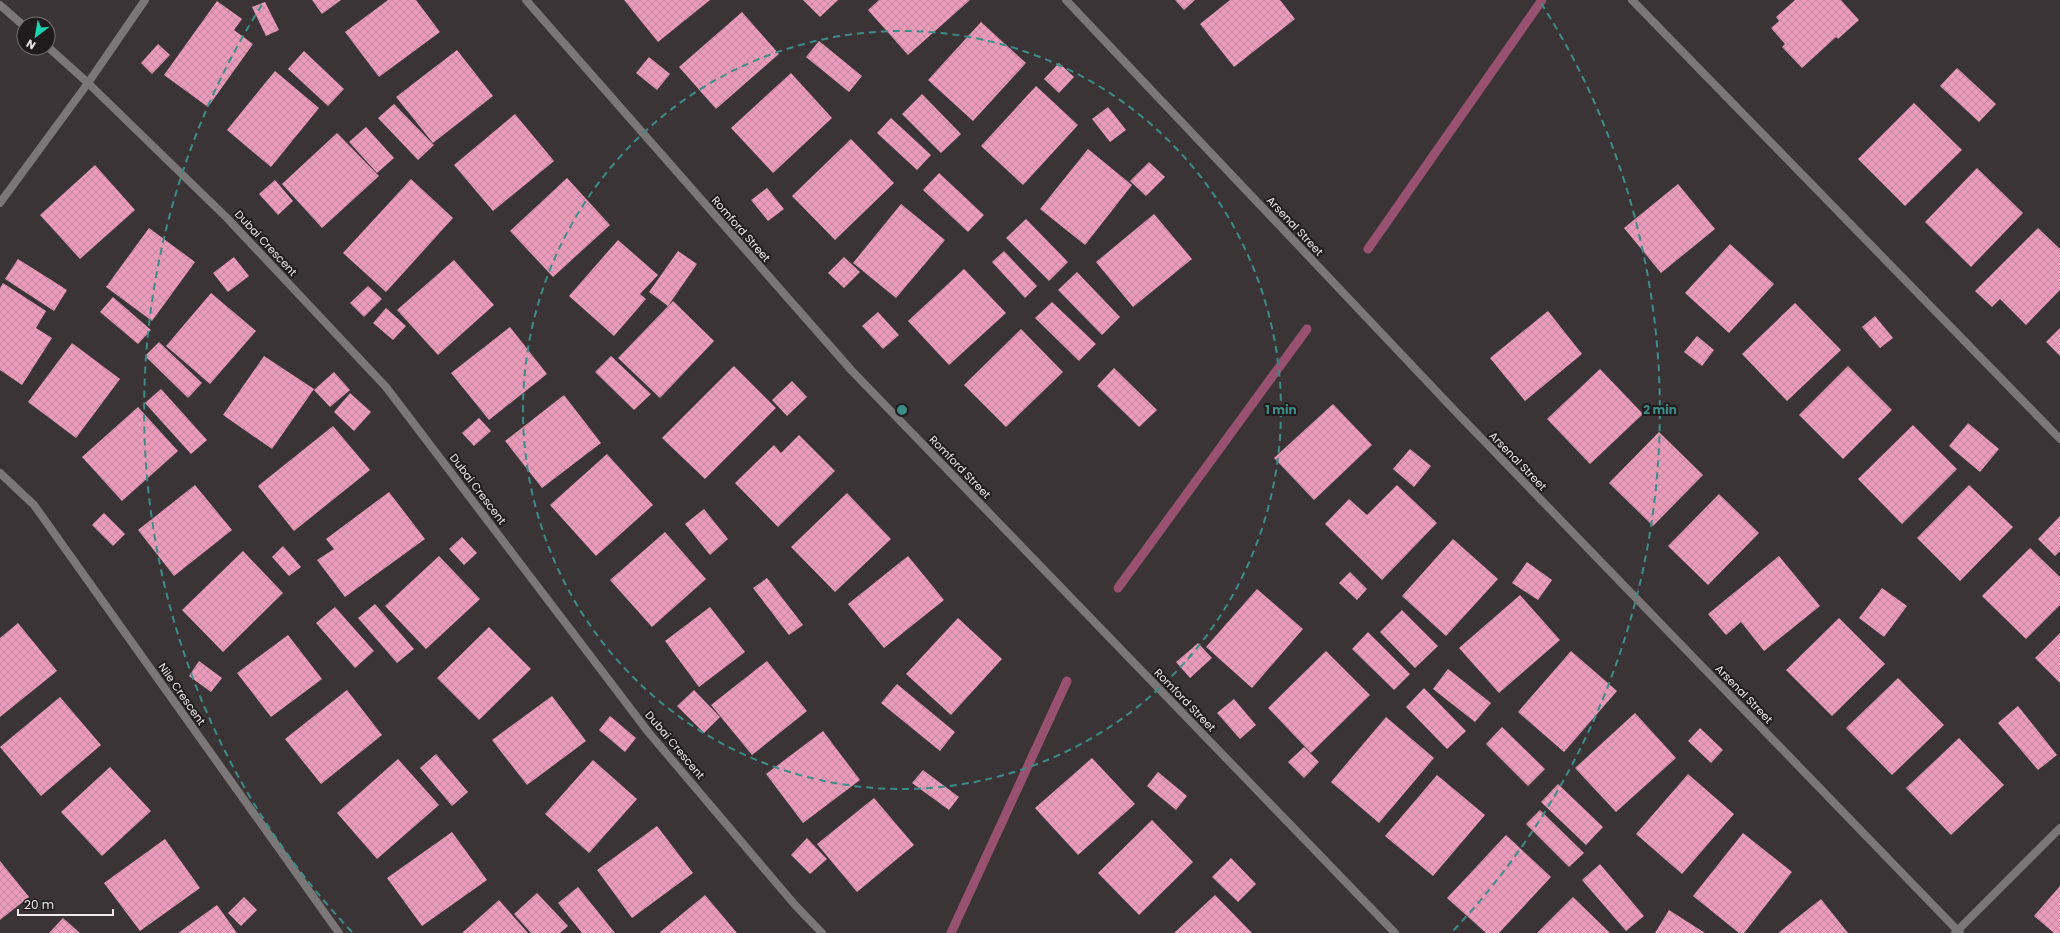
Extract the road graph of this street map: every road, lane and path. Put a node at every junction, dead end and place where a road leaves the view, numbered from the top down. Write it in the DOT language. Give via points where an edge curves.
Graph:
graph roads {
  1 [pos="145,0"];
  2 [pos="526,0"];
  3 [pos="1066,0"];
  4 [pos="1632,0"];
  5 [pos="0,5"];
  6 [pos="16,19"];
  7 [pos="56,54"];
  8 [pos="88,83"];
  9 [pos="0,203"];
  10 [pos="2060,439"];
  11 [pos="0,473"];
  12 [pos="2060,828"];
  13 [pos="1957,932"];
  14 [pos="339,933"];
  15 [pos="822,933"];
  16 [pos="1395,933"];
  1 -- 8 [label="street"];
  2 -- 16 [label="street, Romford Street" via="852,372"];
  3 -- 13 [label="street, Arsenal Street" via="1457,413"];
  4 -- 10 [label="street"];
  5 -- 6 [label="street"];
  7 -- 8 [label="street, Dubai Crescent"];
  8 -- 9 [label="street"];
  8 -- 15 [label="street, Dubai Crescent" via="227,218 386,387 649,733 795,905"];
  11 -- 14 [label="street, Nile Crescent" via="34,505"];
  12 -- 13 [label="street"];
}
